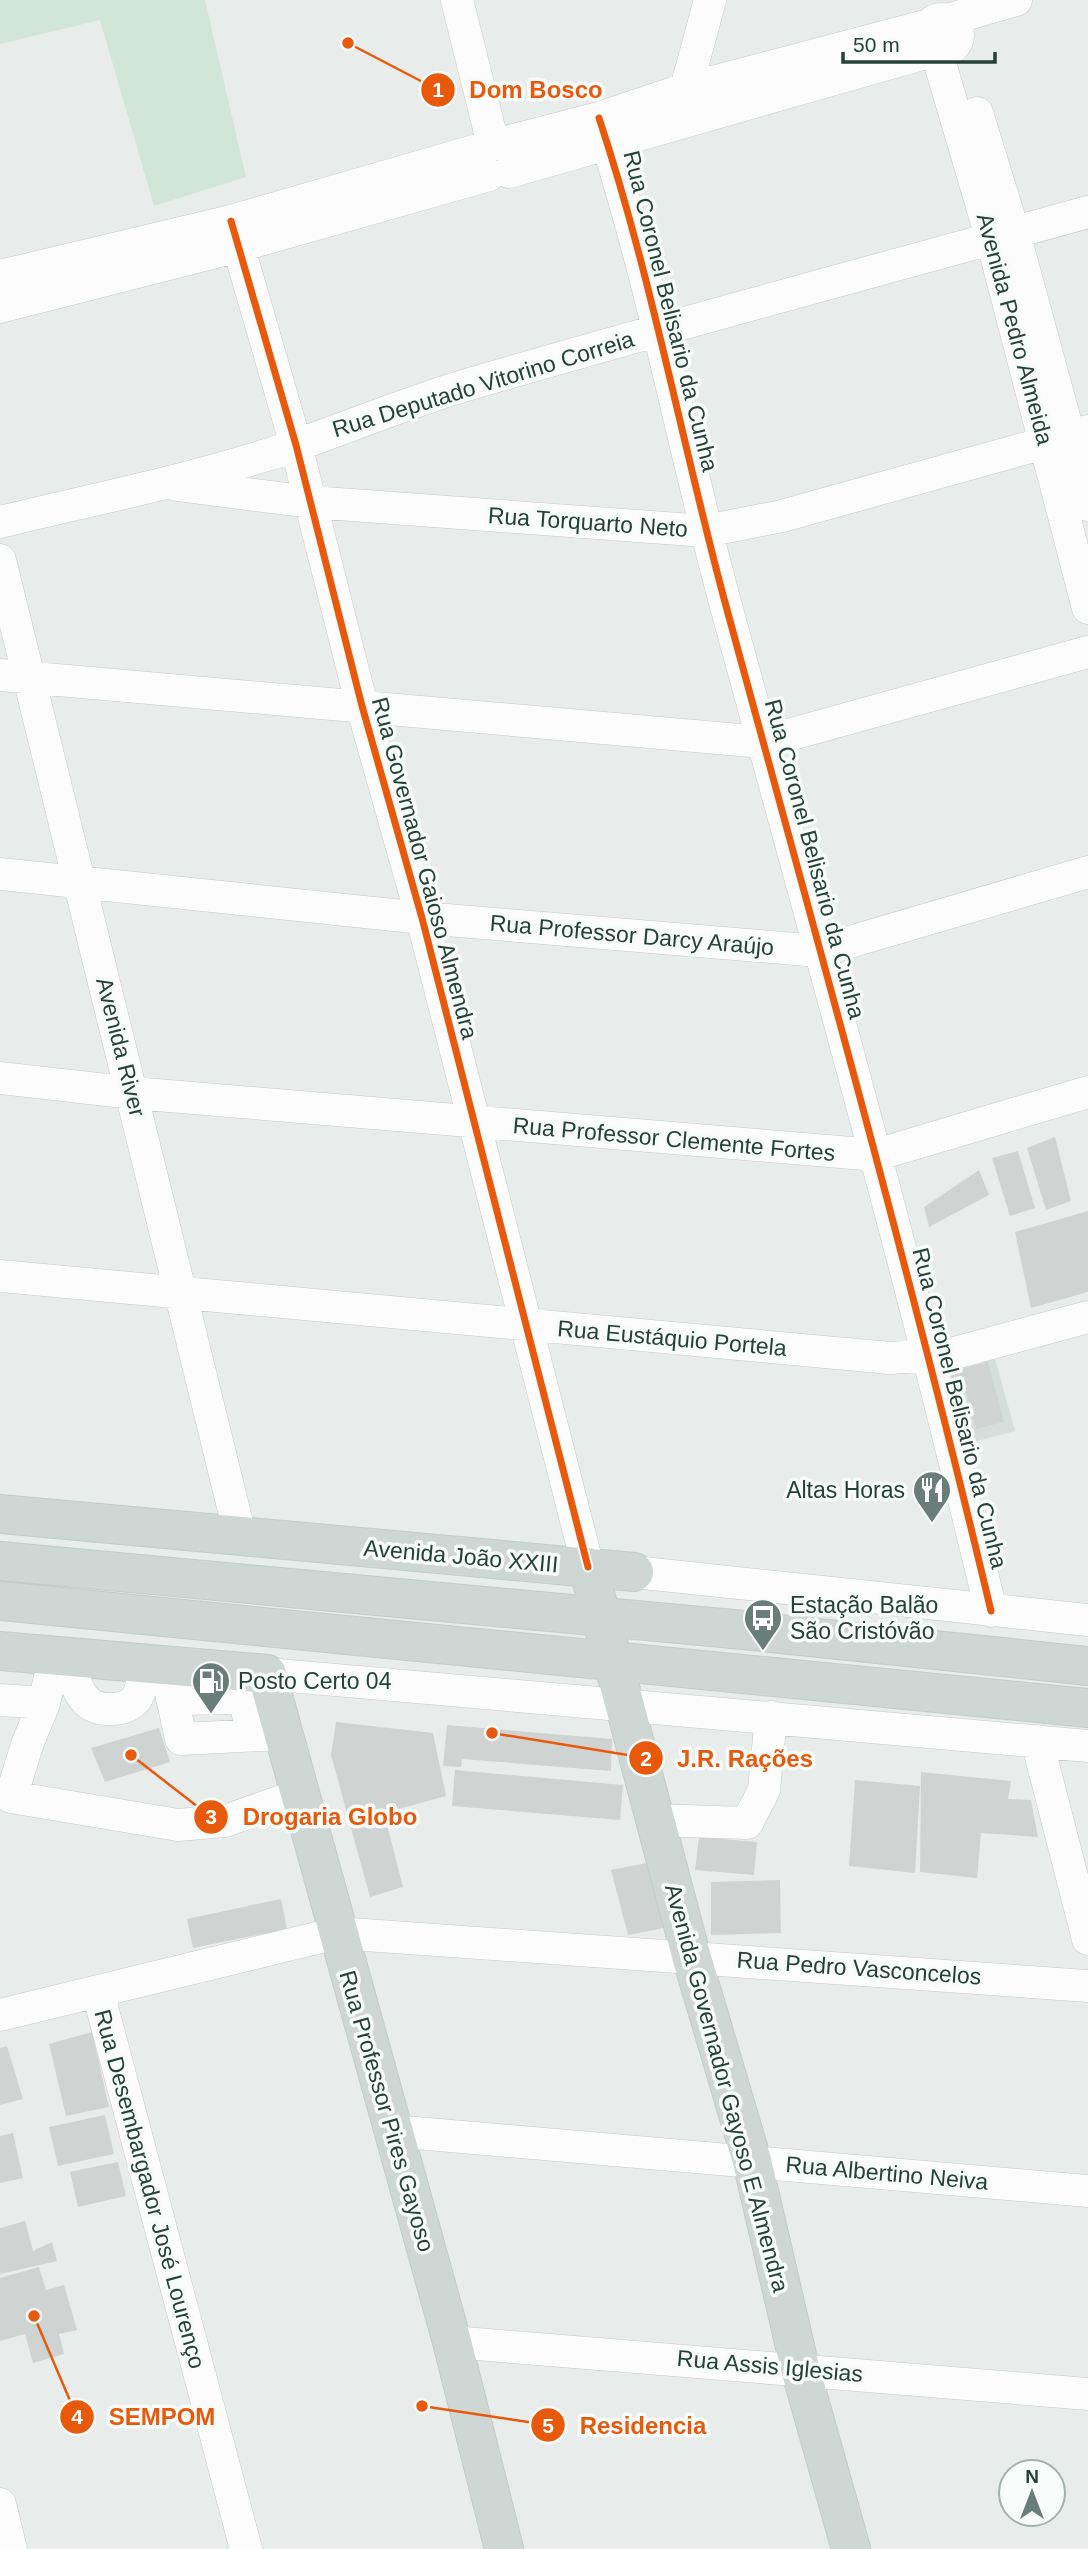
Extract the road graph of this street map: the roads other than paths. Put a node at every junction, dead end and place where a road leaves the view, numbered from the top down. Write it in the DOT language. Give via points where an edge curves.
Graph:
graph roads {
  1 [pos="457,0"];
  2 [pos="477,0"];
  3 [pos="710,0"];
  4 [pos="1016,0"];
  5 [pos="940,27"];
  6 [pos="467,34"];
  7 [pos="686,89"];
  8 [pos="603,130"];
  9 [pos="495,156"];
  10 [pos="1088,212"];
  11 [pos="235,233"];
  12 [pos="1003,236"];
  13 [pos="0,276"];
  14 [pos="0,307"];
  15 [pos="660,329"];
  16 [pos="1068,437"];
  17 [pos="296,445"];
  18 [pos="161,483"];
  19 [pos="311,502"];
  20 [pos="1088,506"];
  21 [pos="0,522"];
  22 [pos="706,531"];
  23 [pos="0,560"];
  24 [pos="1088,608"];
  25 [pos="1088,652"];
  26 [pos="13,676"];
  27 [pos="362,706"];
  28 [pos="763,742"];
  29 [pos="1088,872"];
  30 [pos="0,874"];
  31 [pos="79,882"];
  32 [pos="422,918"];
  33 [pos="819,951"];
  34 [pos="0,1078"];
  35 [pos="1088,1092"];
  36 [pos="133,1093"];
  37 [pos="472,1123"];
  38 [pos="876,1155"];
  39 [pos="0,1276"];
  40 [pos="179,1294"];
  41 [pos="1088,1317"];
  42 [pos="526,1325"];
  43 [pos="930,1358"];
  44 [pos="0,1514"];
  45 [pos="240,1535"];
  46 [pos="0,1561"];
  47 [pos="588,1567"];
  48 [pos="634,1572"];
  49 [pos="0,1601"];
  50 [pos="991,1611"];
  51 [pos="601,1617"];
  52 [pos="1088,1620"];
  53 [pos="0,1651"];
  54 [pos="62,1657"];
  55 [pos="612,1662"];
  56 [pos="1088,1666"];
  57 [pos="267,1674"];
  58 [pos="162,1675"];
  59 [pos="0,1700"];
  60 [pos="44,1703"];
  61 [pos="625,1707"];
  62 [pos="1088,1708"];
  63 [pos="771,1717"];
  64 [pos="268,1735"];
  65 [pos="1037,1741"];
  66 [pos="1088,1746"];
  67 [pos="299,1795"];
  68 [pos="655,1820"];
  69 [pos="337,1933"];
  70 [pos="1088,1939"];
  71 [pos="691,1955"];
  72 [pos="1088,1986"];
  73 [pos="98,1992"];
  74 [pos="0,2015"];
  75 [pos="393,2131"];
  76 [pos="752,2161"];
  77 [pos="1088,2191"];
  78 [pos="452,2342"];
  79 [pos="800,2368"];
  80 [pos="1088,2394"];
  81 [pos="0,2504"];
  82 [pos="11,2549"];
  83 [pos="246,2549"];
  84 [pos="508,2549"];
  85 [pos="851,2549"];
  1 -- 6 [label="street"];
  2 -- 6 [label="street"];
  3 -- 7 [label="street"];
  4 -- 5 [label="street"];
  5 -- 7 [label="street"];
  5 -- 8 [label="street"];
  5 -- 12 [label="street, Avenida Pedro Almeida"];
  6 -- 9 [label="street"];
  7 -- 8 [label="street"];
  8 -- 9 [label="street"];
  8 -- 15 [label="street, Rua Coronel Belisario da Cunha"];
  9 -- 11 [label="street"];
  10 -- 12 [label="street, Rua Deputado Vitorino Correia"];
  11 -- 13 [label="street"];
  11 -- 14 [label="street"];
  11 -- 17 [label="street, Rua Governador Gaioso Almendra"];
  12 -- 15 [label="street, Rua Deputado Vitorino Correia"];
  12 -- 16 [label="street, Avenida Pedro Almeida"];
  15 -- 17 [label="street, Rua Deputado Vitorino Correia" via="365,417"];
  15 -- 22 [label="street, Rua Coronel Belisario da Cunha"];
  16 -- 20 [label="street, Avenida Pedro Almeida"];
  16 -- 22 [label="street, Rua Torquarto Neto" via="738,527"];
  16 -- 24 [label="street, Avenida Pedro Almeida"];
  17 -- 18 [label="street, Rua Deputado Vitorino Correia"];
  17 -- 19 [label="street, Rua Governador Gaioso Almendra"];
  18 -- 19 [label="street, Rua Torquarto Neto"];
  18 -- 21 [label="street, Rua Deputado Vitorino Correia"];
  19 -- 22 [label="street, Rua Torquarto Neto"];
  19 -- 27 [label="street, Rua Governador Gaioso Almendra"];
  22 -- 28 [label="street, Rua Coronel Belisario da Cunha"];
  23 -- 26 [label="street, Avenida River"];
  25 -- 28 [label="street"];
  26 -- 27 [label="street"];
  26 -- 31 [label="street, Avenida River"];
  27 -- 28 [label="street"];
  27 -- 32 [label="street, Rua Governador Gaioso Almendra"];
  28 -- 33 [label="street, Rua Coronel Belisario da Cunha"];
  29 -- 33 [label="street, Rua Professor Darcy Araújo"];
  30 -- 31 [label="street, Rua Professor Darcy Araújo"];
  31 -- 32 [label="street, Rua Professor Darcy Araújo"];
  31 -- 36 [label="street, Avenida River"];
  32 -- 33 [label="street, Rua Professor Darcy Araújo"];
  32 -- 37 [label="street, Rua Governador Gaioso Almendra"];
  33 -- 38 [label="street, Rua Coronel Belisario da Cunha"];
  34 -- 36 [label="street, Rua Professor Clemente Fortes"];
  35 -- 38 [label="street, Rua Professor Clemente Fortes"];
  36 -- 37 [label="street, Rua Professor Clemente Fortes"];
  36 -- 40 [label="street, Avenida River"];
  37 -- 38 [label="street, Rua Professor Clemente Fortes"];
  37 -- 42 [label="street, Rua Governador Gaioso Almendra"];
  38 -- 43 [label="street, Rua Coronel Belisario da Cunha"];
  39 -- 40 [label="street, Rua Eustáquio Portela"];
  40 -- 42 [label="street, Rua Eustáquio Portela"];
  40 -- 45 [label="street, Avenida River"];
  41 -- 43 [label="street, Rua Eustáquio Portela"];
  42 -- 43 [label="street, Rua Eustáquio Portela"];
  42 -- 47 [label="street, Rua Governador Gaioso Almendra"];
  43 -- 50 [label="street, Rua Coronel Belisario da Cunha"];
  44 -- 45 [label="main road, Avenida João XXIII"];
  45 -- 47 [label="main road, Avenida João XXIII"];
  46 -- 51 [label="main road, Avenida João XXIII"];
  47 -- 48 [label="main road, Avenida João XXIII"];
  47 -- 51 [label="main road, Avenida Governador Gayoso E Almendra"];
  48 -- 50 [label="street, Avenida João XXIII"];
  49 -- 55 [label="main road"];
  50 -- 52 [label="street, Avenida João XXIII"];
  51 -- 55 [label="main road, Avenida Governador Gayoso E Almendra"];
  51 -- 56 [label="main road, Avenida João XXIII"];
  53 -- 54 [label="main road"];
  54 -- 58 [label="main road"];
  54 -- 58 [label="street" via="86,1702 102,1710 124,1709"];
  54 -- 60 [label="street"];
  55 -- 61 [label="main road, Avenida Governador Gayoso E Almendra"];
  55 -- 62 [label="main road"];
  57 -- 58 [label="main road"];
  57 -- 61 [label="street"];
  57 -- 64 [label="main road, Rua Professor Pires Gayoso"];
  58 -- 64 [label="street" via="181,1738"];
  59 -- 60 [label="street"];
  60 -- 67 [label="street" via="11,1797 178,1825 225,1821"];
  61 -- 63 [label="street"];
  61 -- 68 [label="main road, Avenida Governador Gayoso E Almendra"];
  63 -- 65 [label="street"];
  63 -- 68 [label="street" via="764,1790 747,1823"];
  64 -- 67 [label="main road, Rua Professor Pires Gayoso"];
  65 -- 66 [label="street"];
  65 -- 70 [label="street"];
  67 -- 69 [label="main road, Rua Professor Pires Gayoso"];
  68 -- 71 [label="main road, Avenida Governador Gayoso E Almendra"];
  69 -- 71 [label="street, Rua Pedro Vasconcelos"];
  69 -- 73 [label="street, Rua Pedro Vasconcelos"];
  69 -- 75 [label="main road, Rua Professor Pires Gayoso"];
  71 -- 72 [label="street, Rua Pedro Vasconcelos"];
  71 -- 76 [label="main road, Avenida Governador Gayoso E Almendra"];
  73 -- 74 [label="street, Rua Pedro Vasconcelos"];
  73 -- 83 [label="street, Rua Desembargador José Lourenço"];
  75 -- 76 [label="street, Rua Albertino Neiva"];
  75 -- 78 [label="main road, Rua Professor Pires Gayoso"];
  76 -- 77 [label="street, Rua Albertino Neiva"];
  76 -- 79 [label="main road, Avenida Governador Gayoso E Almendra"];
  78 -- 79 [label="street, Rua Assis Iglesias"];
  78 -- 84 [label="main road, Rua Professor Pires Gayoso"];
  79 -- 80 [label="street, Rua Assis Iglesias"];
  79 -- 85 [label="main road, Avenida Governador Gayoso E Almendra"];
  81 -- 82 [label="street"];
}
